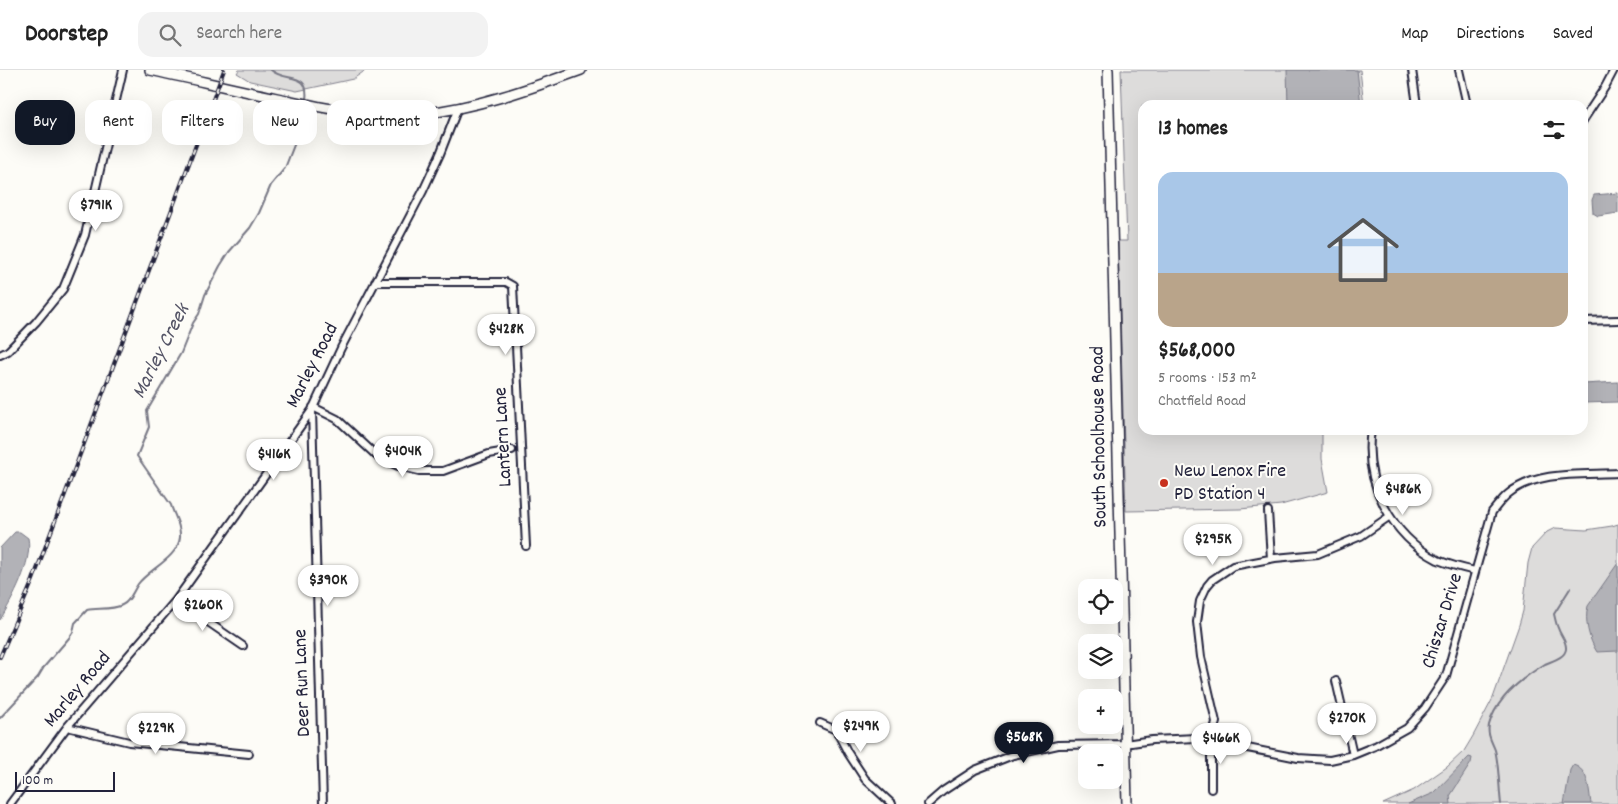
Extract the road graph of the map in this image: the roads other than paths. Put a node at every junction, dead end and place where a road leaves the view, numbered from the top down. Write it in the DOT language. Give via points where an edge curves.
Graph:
graph roads {
  1 [pos="123,70"];
  2 [pos="150,70"];
  3 [pos="581,70"];
  4 [pos="1108,70"];
  5 [pos="1412,70"];
  6 [pos="1459,70"];
  7 [pos="1614,74"];
  8 [pos="1416,100"];
  9 [pos="1466,100"];
  10 [pos="458,108"];
  11 [pos="1588,113"];
  12 [pos="375,282"];
  13 [pos="1618,320"];
  14 [pos="1588,321"];
  15 [pos="0,355"];
  16 [pos="312,408"];
  17 [pos="1370,435"];
  18 [pos="512,450"];
  19 [pos="1618,473"];
  20 [pos="1268,511"];
  21 [pos="1390,516"];
  22 [pos="526,546"];
  23 [pos="1271,559"];
  24 [pos="1475,571"];
  25 [pos="176,600"];
  26 [pos="243,646"];
  27 [pos="1336,681"];
  28 [pos="820,723"];
  29 [pos="67,727"];
  30 [pos="1211,741"];
  31 [pos="1125,744"];
  32 [pos="249,754"];
  33 [pos="1353,755"];
  34 [pos="1211,789"];
  35 [pos="10,804"];
  36 [pos="323,804"];
  37 [pos="892,804"];
  38 [pos="928,804"];
  39 [pos="1127,804"];
  1 -- 15 [label="street" via="84,235 63,289 36,322"];
  2 -- 10 [label="street" via="350,113 418,114"];
  3 -- 10 [label="street" via="522,91"];
  4 -- 31 [label="street, South Schoolhouse Road"];
  5 -- 8 [label="street"];
  6 -- 9 [label="street"];
  7 -- 11 [label="street"];
  10 -- 12 [label="street, Marley Road" via="423,191"];
  12 -- 16 [label="street, Marley Road"];
  12 -- 22 [label="street, Lantern Lane" via="506,282 513,286"];
  13 -- 14 [label="street"];
  16 -- 18 [label="street" via="337,419 378,457 419,471 444,471 489,454"];
  16 -- 25 [label="street, Marley Road"];
  16 -- 36 [label="street, Deer Run Lane"];
  17 -- 21 [label="street" via="1374,480"];
  19 -- 24 [label="street, Chiszar Drive" via="1530,481 1508,494 1492,512"];
  20 -- 23 [label="street"];
  21 -- 23 [label="street" via="1361,536 1318,554"];
  21 -- 24 [label="street" via="1424,551 1438,560"];
  23 -- 30 [label="street" via="1233,566 1212,580 1200,601 1197,622 1216,722"];
  24 -- 33 [label="street, Chiszar Drive" via="1446,676 1425,708 1407,728"];
  25 -- 26 [label="street"];
  25 -- 29 [label="street, Marley Road"];
  27 -- 33 [label="street"];
  28 -- 37 [label="street" via="836,730 865,780"];
  29 -- 32 [label="street" via="128,742"];
  29 -- 35 [label="street, Marley Road"];
  30 -- 31 [label="street, Chiszar Drive" via="1197,738"];
  30 -- 33 [label="street, Chiszar Drive" via="1298,758 1330,760"];
  30 -- 34 [label="street"];
  31 -- 38 [label="street, Chiszar Drive" via="1058,745 1013,756 975,770"];
  31 -- 39 [label="street, South Schoolhouse Road"];
}
